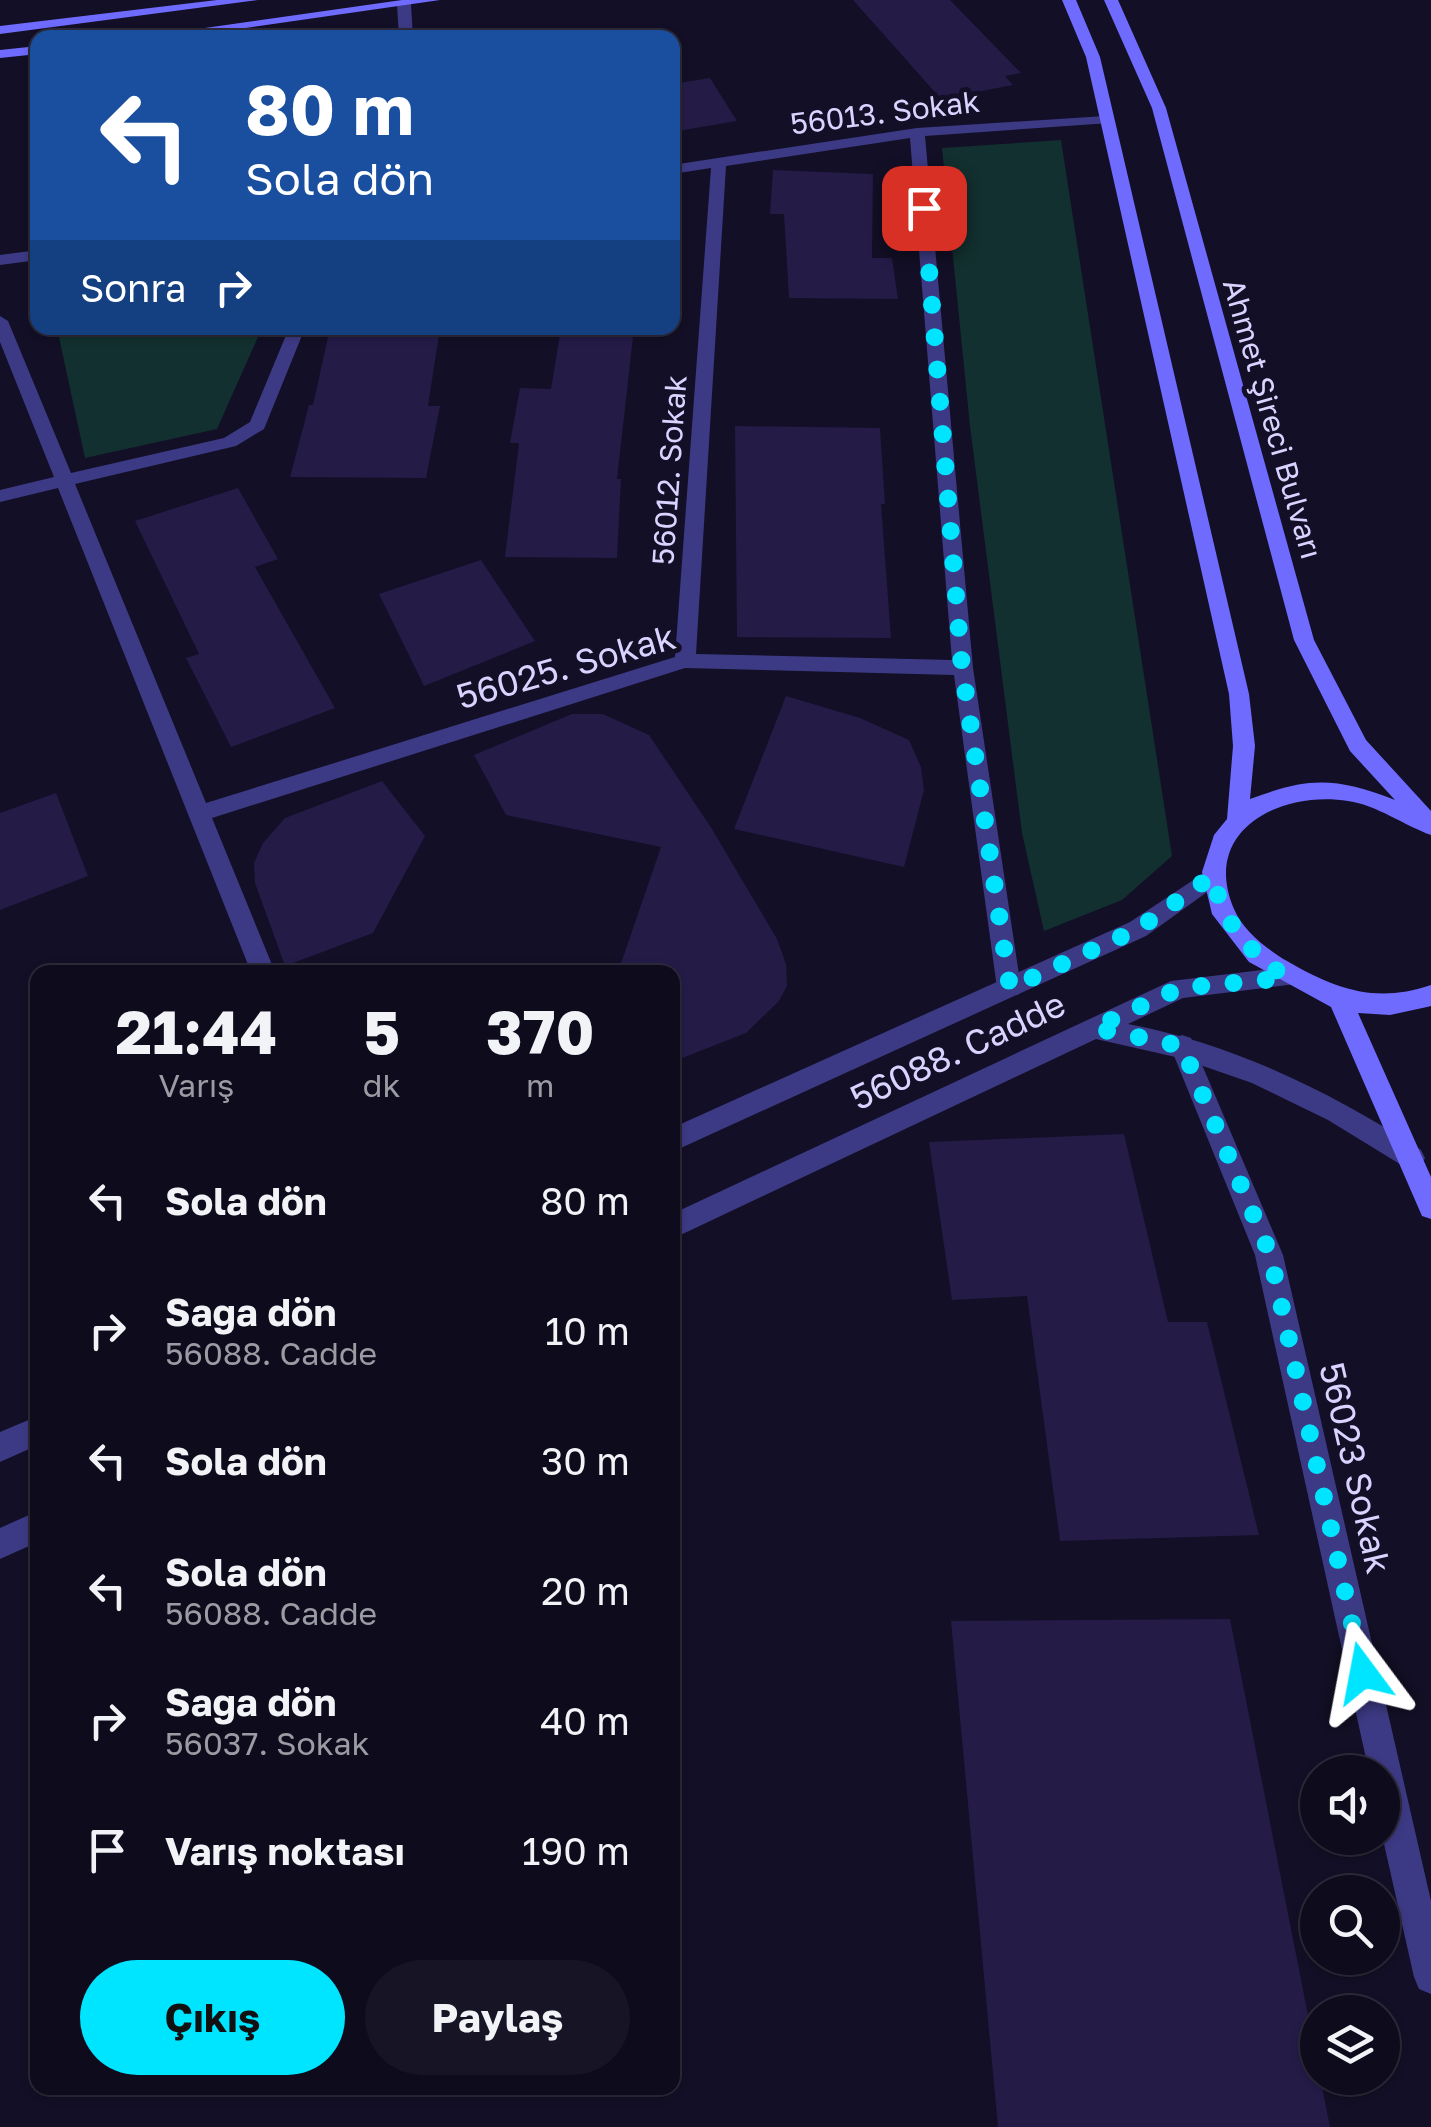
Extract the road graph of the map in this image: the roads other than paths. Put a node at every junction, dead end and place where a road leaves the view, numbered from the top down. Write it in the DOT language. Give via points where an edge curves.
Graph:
graph roads {
  1 [pos="252,0"];
  2 [pos="434,0"];
  3 [pos="1068,0"];
  4 [pos="1111,0"];
  5 [pos="404,4"];
  6 [pos="0,30"];
  7 [pos="203,30"];
  8 [pos="406,30"];
  9 [pos="30,51"];
  10 [pos="0,54"];
  11 [pos="1105,120"];
  12 [pos="917,132"];
  13 [pos="719,164"];
  14 [pos="680,169"];
  15 [pos="30,256"];
  16 [pos="0,260"];
  17 [pos="0,321"];
  18 [pos="294,335"];
  19 [pos="66,478"];
  20 [pos="0,496"];
  21 [pos="685,661"];
  22 [pos="962,668"];
  23 [pos="199,814"];
  24 [pos="1238,816"];
  25 [pos="1431,827"];
  26 [pos="1212,876"];
  27 [pos="260,965"];
  28 [pos="1286,978"];
  29 [pos="1010,988"];
  30 [pos="1431,995"];
  31 [pos="1340,998"];
  32 [pos="1094,1028"];
  33 [pos="1182,1046"];
  34 [pos="680,1137"];
  35 [pos="1412,1158"];
  36 [pos="1431,1207"];
  37 [pos="680,1223"];
  38 [pos="30,1434"];
  39 [pos="0,1447"];
  40 [pos="30,1530"];
  41 [pos="0,1544"];
  42 [pos="1431,1977"];
  1 -- 6 [label="main road"];
  2 -- 5 [label="main road"];
  3 -- 11 [label="main road" via="1092,57"];
  4 -- 25 [label="main road, Ahmet Şireci Bulvarı" via="1159,108 1304,640 1358,745"];
  5 -- 7 [label="main road"];
  5 -- 8 [label="street"];
  9 -- 10 [label="main road"];
  11 -- 12 [label="street, 56013. Sokak"];
  11 -- 24 [label="main road" via="1239,694 1244,746"];
  12 -- 13 [label="street, 56013. Sokak"];
  12 -- 22 [label="street"];
  13 -- 14 [label="street, 56013. Sokak"];
  13 -- 21 [label="street, 56012. Sokak"];
  15 -- 16 [label="street"];
  17 -- 19 [label="street"];
  18 -- 19 [label="street" via="258,425 230,442"];
  19 -- 20 [label="street"];
  19 -- 23 [label="street"];
  21 -- 22 [label="street, 56025. Sokak"];
  21 -- 23 [label="street, 56025. Sokak"];
  22 -- 29 [label="street"];
  23 -- 27 [label="street"];
  24 -- 25 [label="main road" via="1268,797 1308,789 1366,796"];
  24 -- 26 [label="main road" via="1218,843"];
  26 -- 28 [label="main road" via="1222,913 1248,948"];
  26 -- 29 [label="street, 56088. Cadde" via="1138,929"];
  28 -- 31 [label="main road"];
  28 -- 32 [label="street, 56088. Cadde" via="1180,988"];
  29 -- 34 [label="street, 56088. Cadde"];
  30 -- 31 [label="main road" via="1378,1005"];
  31 -- 35 [label="main road"];
  32 -- 33 [label="street"];
  32 -- 37 [label="street, 56088. Cadde"];
  33 -- 35 [label="street" via="1296,1087"];
  33 -- 42 [label="street, 56023 Sokak" via="1270,1254"];
  35 -- 36 [label="main road"];
  38 -- 39 [label="street"];
  40 -- 41 [label="street"];
}
